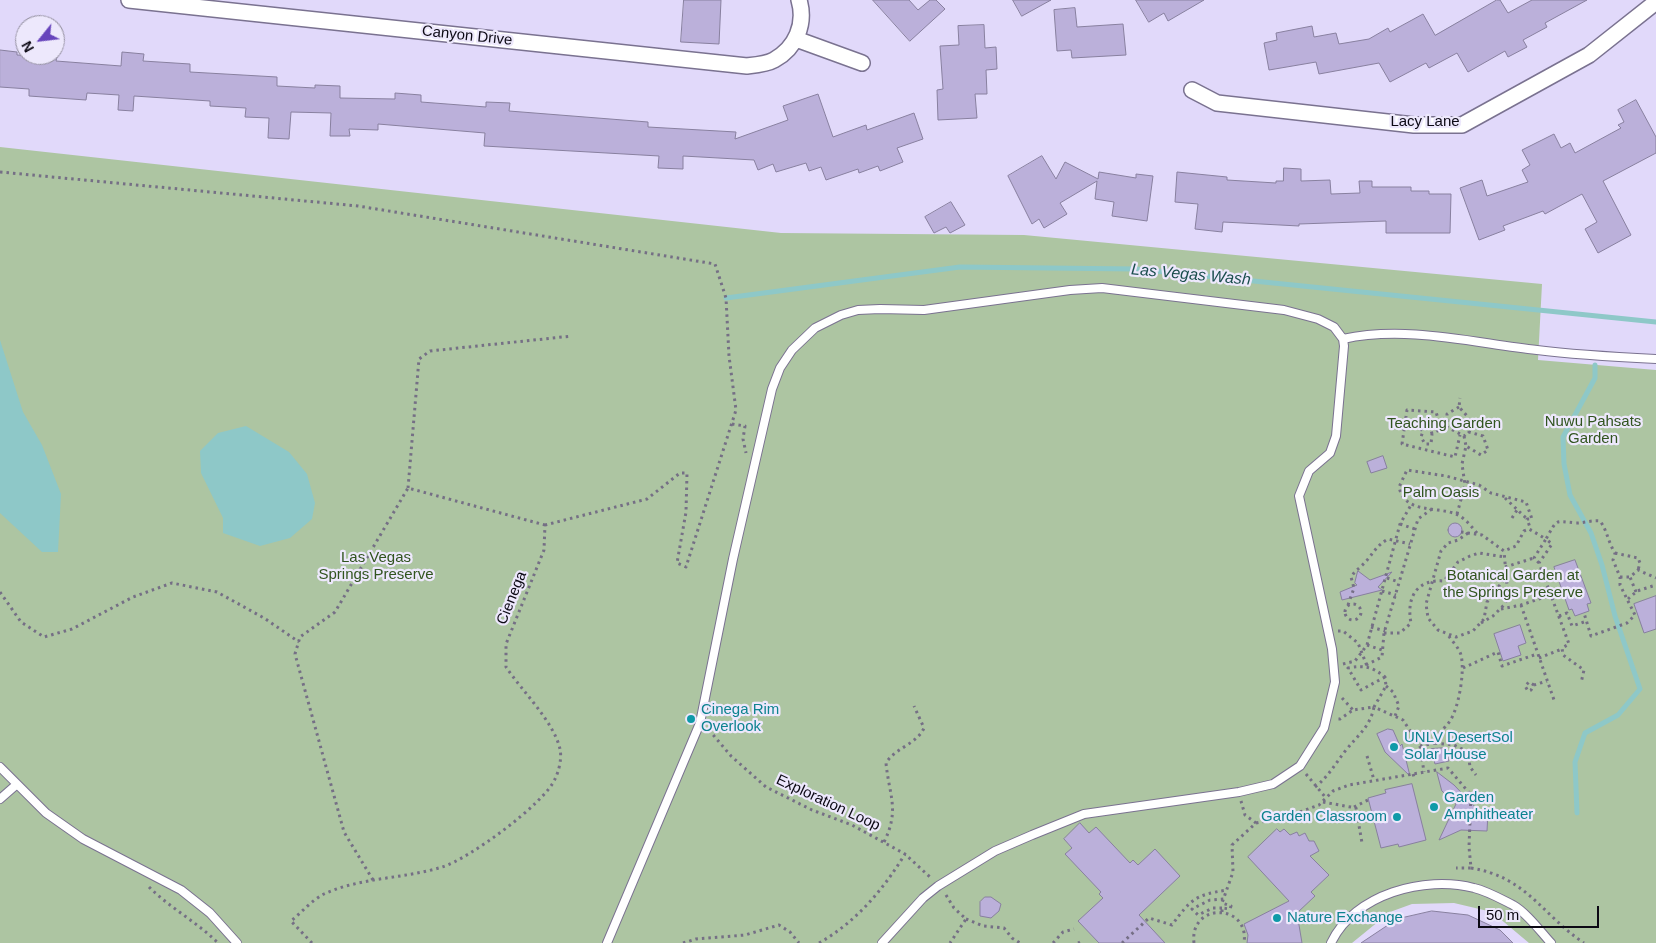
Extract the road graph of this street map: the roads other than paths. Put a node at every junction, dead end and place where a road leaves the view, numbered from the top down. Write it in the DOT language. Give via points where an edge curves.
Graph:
graph roads {
  1 [pos="129,0"];
  2 [pos="799,0"];
  3 [pos="1656,2"];
  4 [pos="796,39"];
  5 [pos="862,63"];
  6 [pos="1192,90"];
  7 [pos="1343,339"];
  8 [pos="1656,359"];
  9 [pos="0,768"];
  10 [pos="16,785"];
  11 [pos="0,799"];
  12 [pos="237,943"];
  13 [pos="607,943"];
  14 [pos="882,943"];
  15 [pos="1330,943"];
  16 [pos="1551,943"];
  1 -- 4 [label="street, Canyon Drive" via="747,66 773,61 792,47"];
  2 -- 4 [label="street" via="803,13"];
  3 -- 6 [label="street, Lacy Lane" via="1590,55 1462,125 1414,125 1217,103"];
  4 -- 5 [label="street"];
  7 -- 8 [label="lane" via="1368,334 1431,336 1538,350"];
  7 -- 13 [label="lane" via="1334,327 1318,319 1284,310 1102,288 924,310 858,310 815,328 792,350 772,388 700,723"];
  7 -- 14 [label="lane" via="1336,436 1330,453 1309,471 1299,496 1335,666 1328,716 1316,743 1300,766 1272,784 1239,792 1084,814 1032,835 995,851 944,882 923,898"];
  9 -- 10 [label="lane"];
  10 -- 11 [label="lane"];
  10 -- 12 [label="lane" via="46,813 83,839 181,890 210,913"];
  15 -- 16 [label="lane" via="1349,919 1371,902 1413,886 1446,885 1475,888 1515,906"];
}
